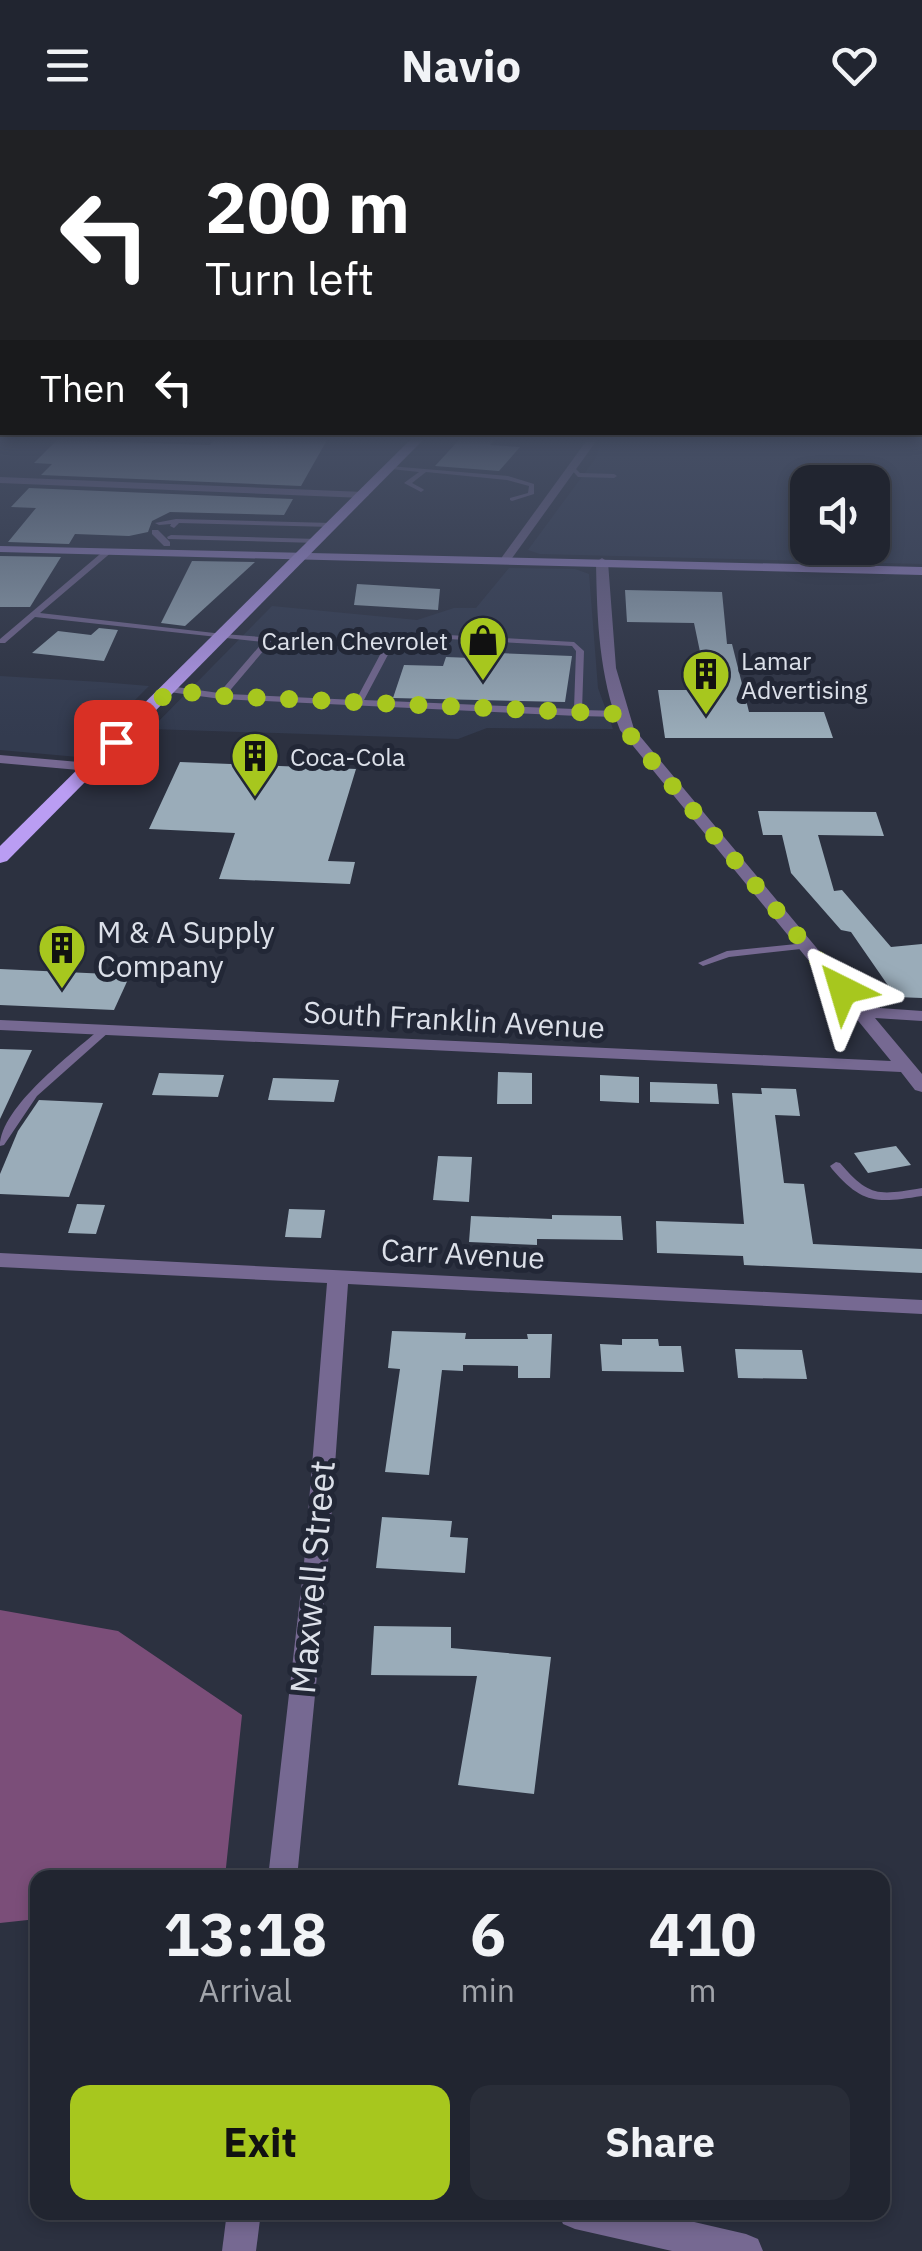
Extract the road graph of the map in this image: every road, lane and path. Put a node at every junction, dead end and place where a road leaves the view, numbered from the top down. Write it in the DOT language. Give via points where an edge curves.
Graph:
graph roads {
  1 [pos="155,539"];
  2 [pos="188,539"];
  3 [pos="267,539"];
  4 [pos="295,539"];
  5 [pos="320,539"];
  6 [pos="521,539"];
  7 [pos="312,548"];
  8 [pos="0,549"];
  9 [pos="109,551"];
  10 [pos="256,554"];
  11 [pos="506,560"];
  12 [pos="602,562"];
  13 [pos="922,572"];
  14 [pos="34,614"];
  15 [pos="223,636"];
  16 [pos="269,640"];
  17 [pos="2,641"];
  18 [pos="387,649"];
  19 [pos="170,690"];
  20 [pos="222,696"];
  21 [pos="358,703"];
  22 [pos="578,713"];
  23 [pos="620,714"];
  24 [pos="0,759"];
  25 [pos="90,768"];
  26 [pos="0,856"];
  27 [pos="806,946"];
  28 [pos="703,963"];
  29 [pos="862,1012"];
  30 [pos="922,1016"];
  31 [pos="0,1025"];
  32 [pos="106,1030"];
  33 [pos="906,1068"];
  34 [pos="922,1086"];
  35 [pos="0,1142"];
  36 [pos="836,1166"];
  37 [pos="922,1192"];
  38 [pos="0,1260"];
  39 [pos="338,1277"];
  40 [pos="922,1307"];
  41 [pos="283,1870"];
  42 [pos="243,2220"];
  43 [pos="610,2220"];
  44 [pos="239,2251"];
  45 [pos="746,2251"];
  1 -- 9 [label="main road"];
  2 -- 10 [label="main road"];
  3 -- 10 [label="lane"];
  4 -- 7 [label="lane"];
  5 -- 7 [label="main road"];
  6 -- 11 [label="street"];
  7 -- 10 [label="main road"];
  7 -- 11 [label="main road"];
  7 -- 15 [label="main road"];
  8 -- 9 [label="main road"];
  9 -- 14 [label="lane"];
  11 -- 12 [label="main road"];
  12 -- 13 [label="main road"];
  12 -- 23 [label="street" via="605,666"];
  14 -- 15 [label="lane"];
  14 -- 17 [label="lane"];
  15 -- 16 [label="lane"];
  15 -- 19 [label="main road"];
  16 -- 18 [label="lane"];
  16 -- 20 [label="lane"];
  18 -- 21 [label="lane"];
  18 -- 22 [label="lane" via="448,637 574,644 580,651"];
  19 -- 20 [label="lane"];
  19 -- 25 [label="main road"];
  20 -- 21 [label="lane"];
  21 -- 22 [label="lane"];
  22 -- 23 [label="lane"];
  23 -- 27 [label="street" via="626,730"];
  24 -- 25 [label="street"];
  25 -- 26 [label="main road"];
  27 -- 28 [label="lane"];
  27 -- 29 [label="street"];
  29 -- 30 [label="street"];
  29 -- 33 [label="street"];
  31 -- 32 [label="street, South Franklin Avenue"];
  32 -- 33 [label="street, South Franklin Avenue"];
  32 -- 35 [label="lane" via="34,1094"];
  33 -- 34 [label="street"];
  36 -- 37 [label="lane" via="858,1194"];
  38 -- 39 [label="street, Carr Avenue"];
  39 -- 40 [label="street, Carr Avenue"];
  39 -- 41 [label="street, Maxwell Street"];
  42 -- 44 [label="street"];
  43 -- 45 [label="street"];
}
